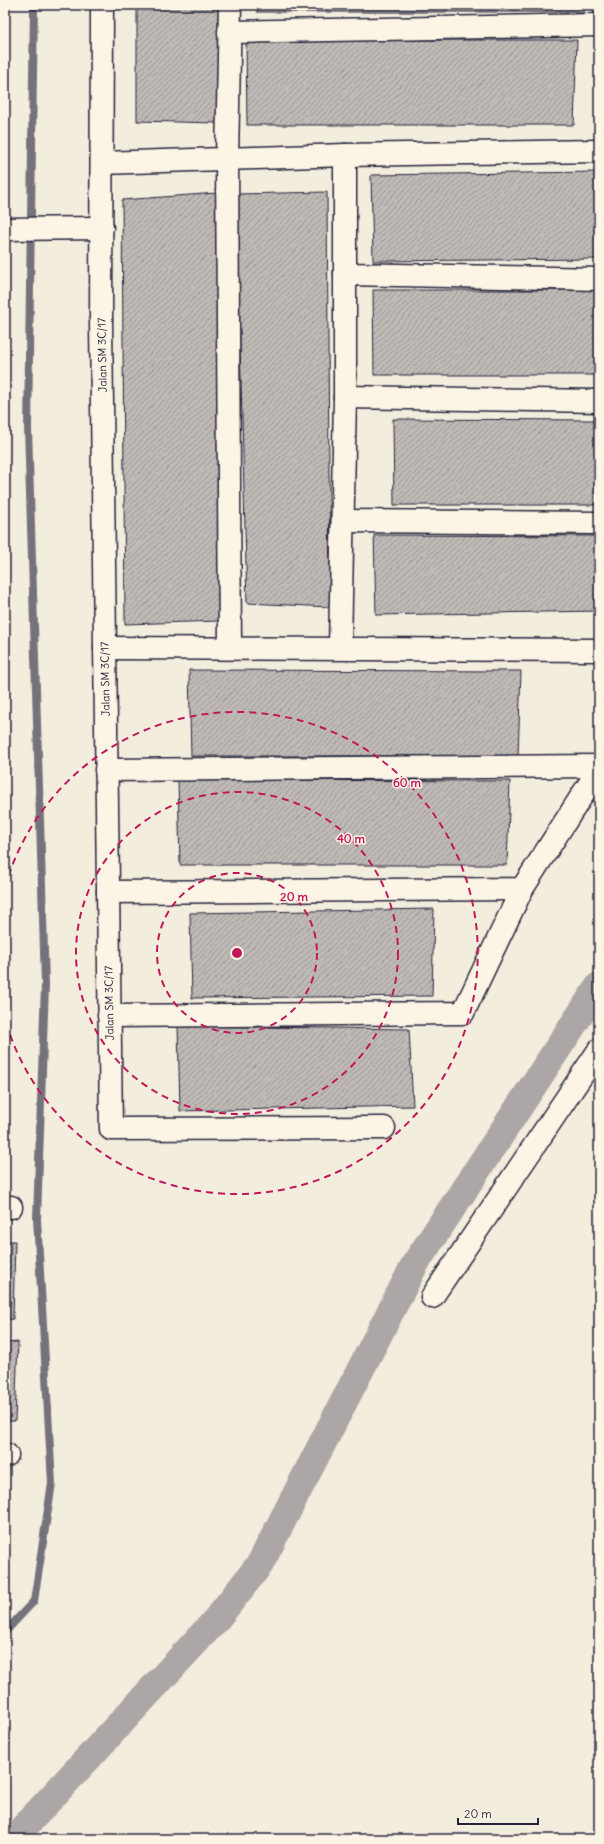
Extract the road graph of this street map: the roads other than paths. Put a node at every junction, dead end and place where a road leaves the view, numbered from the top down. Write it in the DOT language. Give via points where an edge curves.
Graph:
graph roads {
  1 [pos="102,5"];
  2 [pos="230,5"];
  3 [pos="599,25"];
  4 [pos="229,32"];
  5 [pos="599,151"];
  6 [pos="345,155"];
  7 [pos="227,158"];
  8 [pos="102,163"];
  9 [pos="102,228"];
  10 [pos="5,229"];
  11 [pos="345,274"];
  12 [pos="599,279"];
  13 [pos="345,397"];
  14 [pos="599,401"];
  15 [pos="343,521"];
  16 [pos="599,523"];
  17 [pos="105,648"];
  18 [pos="230,648"];
  19 [pos="340,648"];
  20 [pos="599,650"];
  21 [pos="599,766"];
  22 [pos="599,769"];
  23 [pos="106,770"];
  24 [pos="522,889"];
  25 [pos="108,892"];
  26 [pos="109,1016"];
  27 [pos="599,1050"];
  28 [pos="384,1128"];
  29 [pos="432,1298"];
  1 -- 8 [label="street, Jalan SM 3C/17"];
  2 -- 4 [label="street"];
  3 -- 4 [label="street"];
  4 -- 7 [label="street"];
  5 -- 6 [label="street"];
  6 -- 7 [label="street"];
  6 -- 11 [label="street"];
  7 -- 8 [label="street"];
  7 -- 18 [label="street"];
  8 -- 9 [label="street, Jalan SM 3C/17"];
  9 -- 10 [label="street"];
  9 -- 17 [label="street, Jalan SM 3C/17"];
  11 -- 12 [label="street"];
  11 -- 13 [label="street"];
  13 -- 14 [label="street"];
  13 -- 15 [label="street"];
  15 -- 16 [label="street"];
  15 -- 19 [label="street"];
  17 -- 18 [label="street"];
  17 -- 23 [label="street, Jalan SM 3C/17"];
  18 -- 19 [label="street"];
  19 -- 20 [label="street"];
  21 -- 23 [label="street"];
  22 -- 24 [label="street"];
  23 -- 25 [label="street, Jalan SM 3C/17"];
  24 -- 25 [label="street"];
  24 -- 26 [label="street" via="463,1013"];
  25 -- 26 [label="street, Jalan SM 3C/17"];
  26 -- 28 [label="street, Jalan SM 3C/17" via="111,1129"];
  27 -- 29 [label="street"];
}
